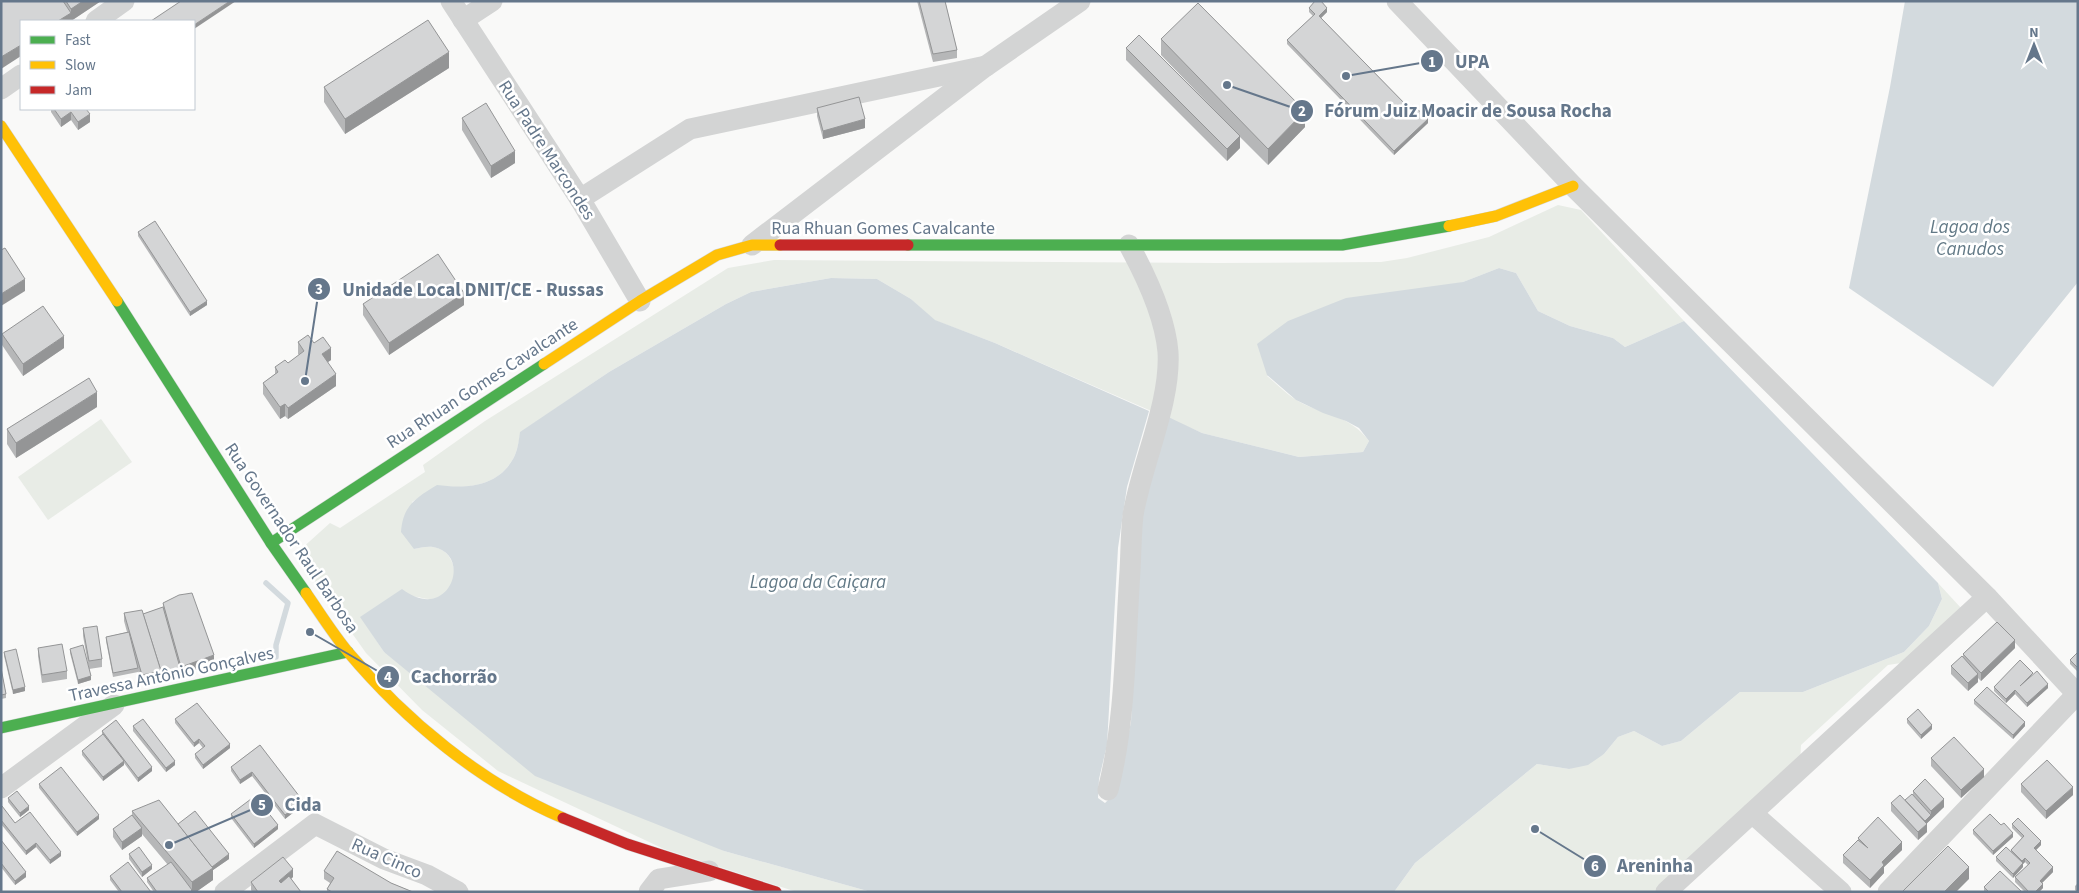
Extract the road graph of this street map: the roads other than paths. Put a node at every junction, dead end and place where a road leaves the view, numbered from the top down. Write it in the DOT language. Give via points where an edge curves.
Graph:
graph roads {
  1 [pos="124,1"];
  2 [pos="452,1"];
  3 [pos="492,1"];
  4 [pos="1080,1"];
  5 [pos="1397,1"];
  6 [pos="97,20"];
  7 [pos="463,20"];
  8 [pos="986,66"];
  9 [pos="20,76"];
  10 [pos="1,89"];
  11 [pos="1,126"];
  12 [pos="1573,186"];
  13 [pos="580,199"];
  14 [pos="752,245"];
  15 [pos="1129,245"];
  16 [pos="640,301"];
  17 [pos="271,543"];
  18 [pos="1987,597"];
  19 [pos="348,652"];
  20 [pos="2077,694"];
  21 [pos="114,705"];
  22 [pos="1,728"];
  23 [pos="1,788"];
  24 [pos="1108,790"];
  25 [pos="1752,813"];
  26 [pos="713,871"];
  27 [pos="225,892"];
  28 [pos="458,892"];
  29 [pos="649,892"];
  30 [pos="776,892"];
  31 [pos="1666,892"];
  32 [pos="1841,892"];
  33 [pos="1888,892"];
  1 -- 6 [label="street"];
  2 -- 7 [label="street, Rua Padre Marcondes"];
  3 -- 7 [label="street"];
  4 -- 8 [label="street"];
  5 -- 12 [label="street"];
  7 -- 13 [label="street, Rua Padre Marcondes"];
  8 -- 13 [label="street" via="690,129"];
  8 -- 14 [label="street"];
  9 -- 10 [label="street"];
  11 -- 17 [label="street, Rua Governador Raul Barbosa"];
  12 -- 15 [label="street, Rua Rhuan Gomes Cavalcante" via="1496,216 1415,234 1342,245"];
  12 -- 18 [label="street"];
  13 -- 16 [label="street, Rua Padre Marcondes"];
  14 -- 15 [label="street, Rua Rhuan Gomes Cavalcante"];
  14 -- 16 [label="street, Rua Rhuan Gomes Cavalcante" via="717,255"];
  15 -- 24 [label="street" via="1142,268 1160,319 1168,350 1168,372 1133,516 1120,725"];
  16 -- 17 [label="street, Rua Rhuan Gomes Cavalcante"];
  17 -- 19 [label="street, Rua Governador Raul Barbosa"];
  18 -- 20 [label="street"];
  18 -- 25 [label="street"];
  19 -- 21 [label="street, Travessa Antônio Gonçalves"];
  19 -- 26 [label="street, Rua Governador Raul Barbosa" via="408,715 457,755 508,790 557,815 627,844"];
  20 -- 33 [label="street"];
  21 -- 22 [label="street, Travessa Antônio Gonçalves"];
  21 -- 23 [label="street"];
  25 -- 31 [label="street"];
  25 -- 32 [label="street"];
  26 -- 29 [label="street" via="659,879"];
  26 -- 30 [label="street, Rua Governador Raul Barbosa"];
  27 -- 28 [label="street, Rua Cinco" via="315,824"];
}
